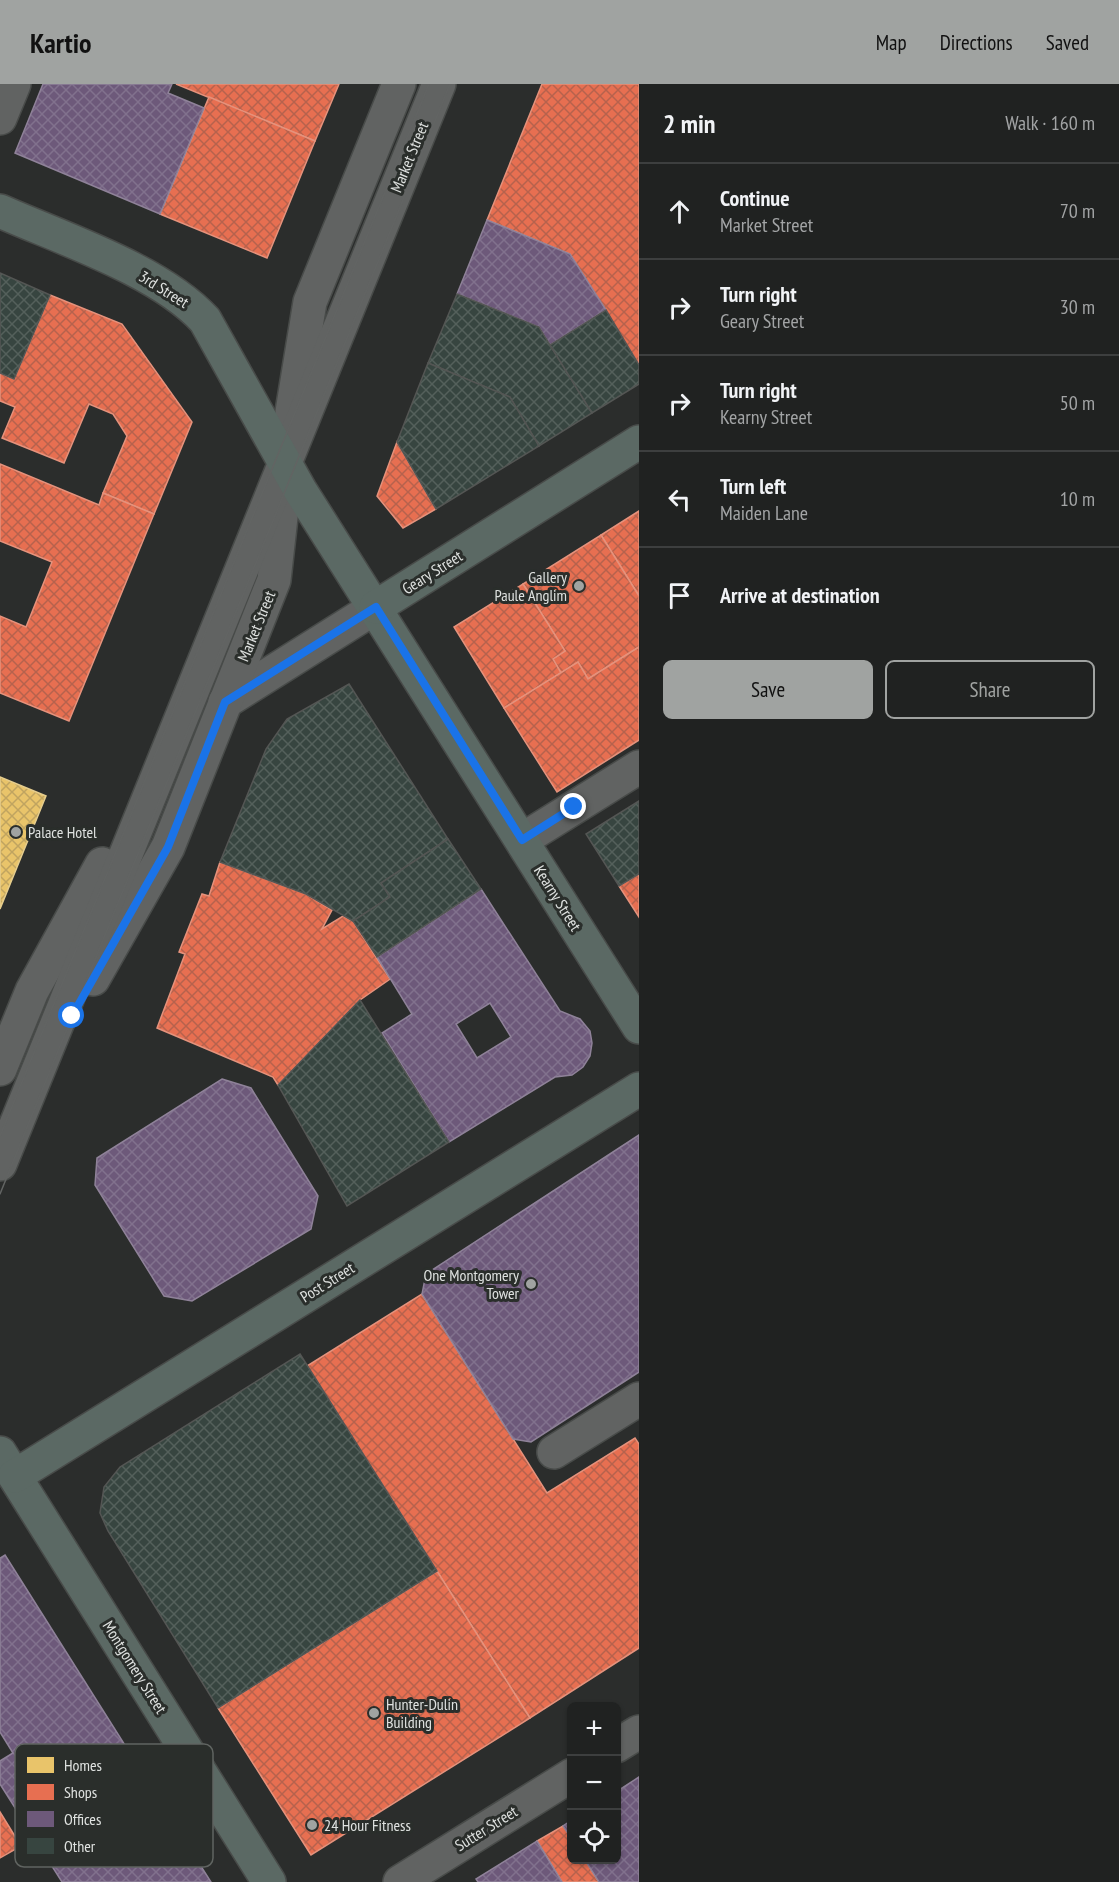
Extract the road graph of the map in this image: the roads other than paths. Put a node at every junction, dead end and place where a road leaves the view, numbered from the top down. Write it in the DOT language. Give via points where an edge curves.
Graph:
graph roads {
  1 [pos="14,84"];
  2 [pos="399,84"];
  3 [pos="439,84"];
  4 [pos="0,118"];
  5 [pos="0,212"];
  6 [pos="639,442"];
  7 [pos="285,464"];
  8 [pos="376,607"];
  9 [pos="225,702"];
  10 [pos="174,734"];
  11 [pos="639,767"];
  12 [pos="522,840"];
  13 [pos="639,1027"];
  14 [pos="0,1068"];
  15 [pos="639,1089"];
  16 [pos="26,1099"];
  17 [pos="0,1164"];
  18 [pos="639,1398"];
  19 [pos="554,1452"];
  20 [pos="8,1465"];
  21 [pos="639,1732"];
  22 [pos="621,1743"];
  23 [pos="183,1744"];
  24 [pos="567,1779"];
  25 [pos="213,1793"];
  26 [pos="445,1870"];
  27 [pos="269,1882"];
  28 [pos="400,1882"];
  1 -- 4 [label="street"];
  2 -- 7 [label="street, Market Street" via="310,302"];
  3 -- 7 [label="street, Market Street"];
  5 -- 7 [label="main road, 3rd Street" via="145,275 190,303 215,336"];
  6 -- 8 [label="main road, Geary Street"];
  7 -- 8 [label="main road, Kearny Street"];
  7 -- 9 [label="street, Market Street" via="274,580"];
  7 -- 10 [label="street, Market Street"];
  8 -- 9 [label="street, Geary Street"];
  8 -- 12 [label="main road, Kearny Street"];
  9 -- 16 [label="street, Market Street" via="168,847"];
  10 -- 14 [label="street, Market Street" via="32,991"];
  10 -- 16 [label="street, Market Street"];
  11 -- 12 [label="street"];
  12 -- 13 [label="main road, Kearny Street"];
  15 -- 20 [label="main road, Post Street"];
  16 -- 17 [label="street, Market Street"];
  18 -- 19 [label="street"];
  20 -- 23 [label="main road, Montgomery Street"];
  21 -- 22 [label="street"];
  24 -- 26 [label="street, Sutter Street"];
  25 -- 27 [label="main road, Montgomery Street"];
  26 -- 28 [label="street, Sutter Street"];
}
